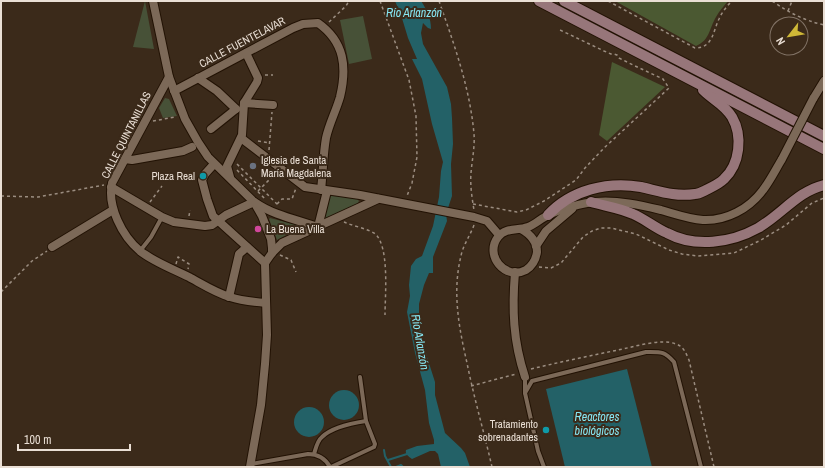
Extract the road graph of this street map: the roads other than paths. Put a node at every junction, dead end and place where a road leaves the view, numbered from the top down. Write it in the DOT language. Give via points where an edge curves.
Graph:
graph roads {
  1 [pos="153,1"];
  2 [pos="539,1"];
  3 [pos="564,1"];
  4 [pos="246,53"];
  5 [pos="169,78"];
  6 [pos="198,78"];
  7 [pos="694,81"];
  8 [pos="824,81"];
  9 [pos="174,91"];
  10 [pos="273,105"];
  11 [pos="241,107"];
  12 [pos="211,129"];
  13 [pos="824,136"];
  14 [pos="241,138"];
  15 [pos="118,146"];
  16 [pos="192,147"];
  17 [pos="126,149"];
  18 [pos="824,149"];
  19 [pos="125,159"];
  20 [pos="220,166"];
  21 [pos="112,185"];
  22 [pos="824,185"];
  23 [pos="324,190"];
  24 [pos="360,195"];
  25 [pos="378,199"];
  26 [pos="254,202"];
  27 [pos="591,202"];
  28 [pos="361,206"];
  29 [pos="574,207"];
  30 [pos="113,210"];
  31 [pos="272,211"];
  32 [pos="548,215"];
  33 [pos="162,217"];
  34 [pos="263,218"];
  35 [pos="218,221"];
  36 [pos="302,221"];
  37 [pos="318,227"];
  38 [pos="521,229"];
  39 [pos="303,234"];
  40 [pos="499,235"];
  41 [pos="536,246"];
  42 [pos="52,247"];
  43 [pos="247,247"];
  44 [pos="274,249"];
  45 [pos="140,251"];
  46 [pos="266,263"];
  47 [pos="514,272"];
  48 [pos="229,297"];
  49 [pos="266,303"];
  50 [pos="524,374"];
  51 [pos="360,376"];
  52 [pos="525,393"];
  53 [pos="366,421"];
  54 [pos="314,454"];
  55 [pos="250,466"];
  56 [pos="330,467"];
  57 [pos="544,467"];
  58 [pos="701,467"];
  1 -- 5 [label="street"];
  2 -- 7 [label="main road"];
  3 -- 13 [label="main road"];
  4 -- 6 [label="street, CALLE FUENTELAVAR"];
  4 -- 11 [label="street" via="258,78"];
  4 -- 23 [label="street, CALLE FUENTELAVAR" via="293,28 314,23 323,27 338,44 344,72 340,97 326,139"];
  5 -- 9 [label="street"];
  5 -- 19 [label="street, CALLE QUINTANILLAS"];
  6 -- 9 [label="street, CALLE FUENTELAVAR"];
  6 -- 11 [label="street"];
  7 -- 18 [label="main road"];
  7 -- 32 [label="main road" via="708,96 724,106 733,118 737,131 738,155 732,170 724,179 697,194 682,196 629,186 599,187 571,197"];
  8 -- 27 [label="street, bridge" via="763,190 738,212 720,219 703,220 624,203"];
  9 -- 20 [label="street" via="204,152"];
  10 -- 11 [label="street"];
  11 -- 12 [label="street"];
  11 -- 14 [label="street"];
  14 -- 20 [label="street"];
  14 -- 23 [label="street" via="299,184"];
  15 -- 17 [label="lane"];
  16 -- 19 [label="street" via="183,151"];
  19 -- 21 [label="street, CALLE QUINTANILLAS"];
  20 -- 26 [label="street"];
  20 -- 35 [label="street" via="205,174 202,180 210,209"];
  21 -- 30 [label="street, CALLE QUINTANILLAS"];
  21 -- 33 [label="street"];
  22 -- 27 [label="main road" via="805,193 757,228 741,236 713,242 681,240 632,214"];
  23 -- 24 [label="street"];
  23 -- 37 [label="street"];
  24 -- 25 [label="street"];
  24 -- 28 [label="street" via="363,200"];
  25 -- 28 [label="street"];
  25 -- 40 [label="street" via="474,217 487,221"];
  26 -- 31 [label="street"];
  26 -- 34 [label="street"];
  26 -- 35 [label="street"];
  27 -- 29 [label="street"];
  28 -- 37 [label="street"];
  29 -- 32 [label="street"];
  29 -- 41 [label="street" via="546,231"];
  30 -- 42 [label="street"];
  30 -- 45 [label="street, CALLE QUINTANILLAS" via="124,231"];
  31 -- 34 [label="street"];
  31 -- 36 [label="street"];
  32 -- 38 [label="street"];
  33 -- 35 [label="street" via="174,222 206,226"];
  33 -- 45 [label="lane"];
  34 -- 44 [label="street"];
  35 -- 43 [label="street"];
  36 -- 37 [label="street"];
  36 -- 39 [label="street" via="305,230"];
  37 -- 39 [label="street"];
  38 -- 40 [label="street" via="511,229"];
  38 -- 41 [label="street" via="530,235"];
  39 -- 44 [label="street"];
  40 -- 47 [label="street" via="493,247 495,261 500,267"];
  41 -- 47 [label="street" via="536,258 531,265 526,270"];
  43 -- 46 [label="street"];
  43 -- 48 [label="street" via="239,254"];
  44 -- 46 [label="street"];
  45 -- 48 [label="street, CALLE QUINTANILLAS"];
  46 -- 49 [label="street"];
  47 -- 50 [label="street" via="513,323 516,349"];
  48 -- 49 [label="street, CALLE QUINTANILLAS"];
  49 -- 55 [label="street" via="267,335 261,405"];
  50 -- 52 [label="lane"];
  51 -- 53 [label="lane"];
  52 -- 57 [label="lane"];
  52 -- 58 [label="lane" via="532,381 542,378 646,352 666,354 674,362"];
  53 -- 54 [label="lane" via="353,423 322,436"];
  53 -- 56 [label="lane" via="374,447"];
  54 -- 55 [label="lane" via="291,456"];
  54 -- 56 [label="lane" via="324,459"];
}
